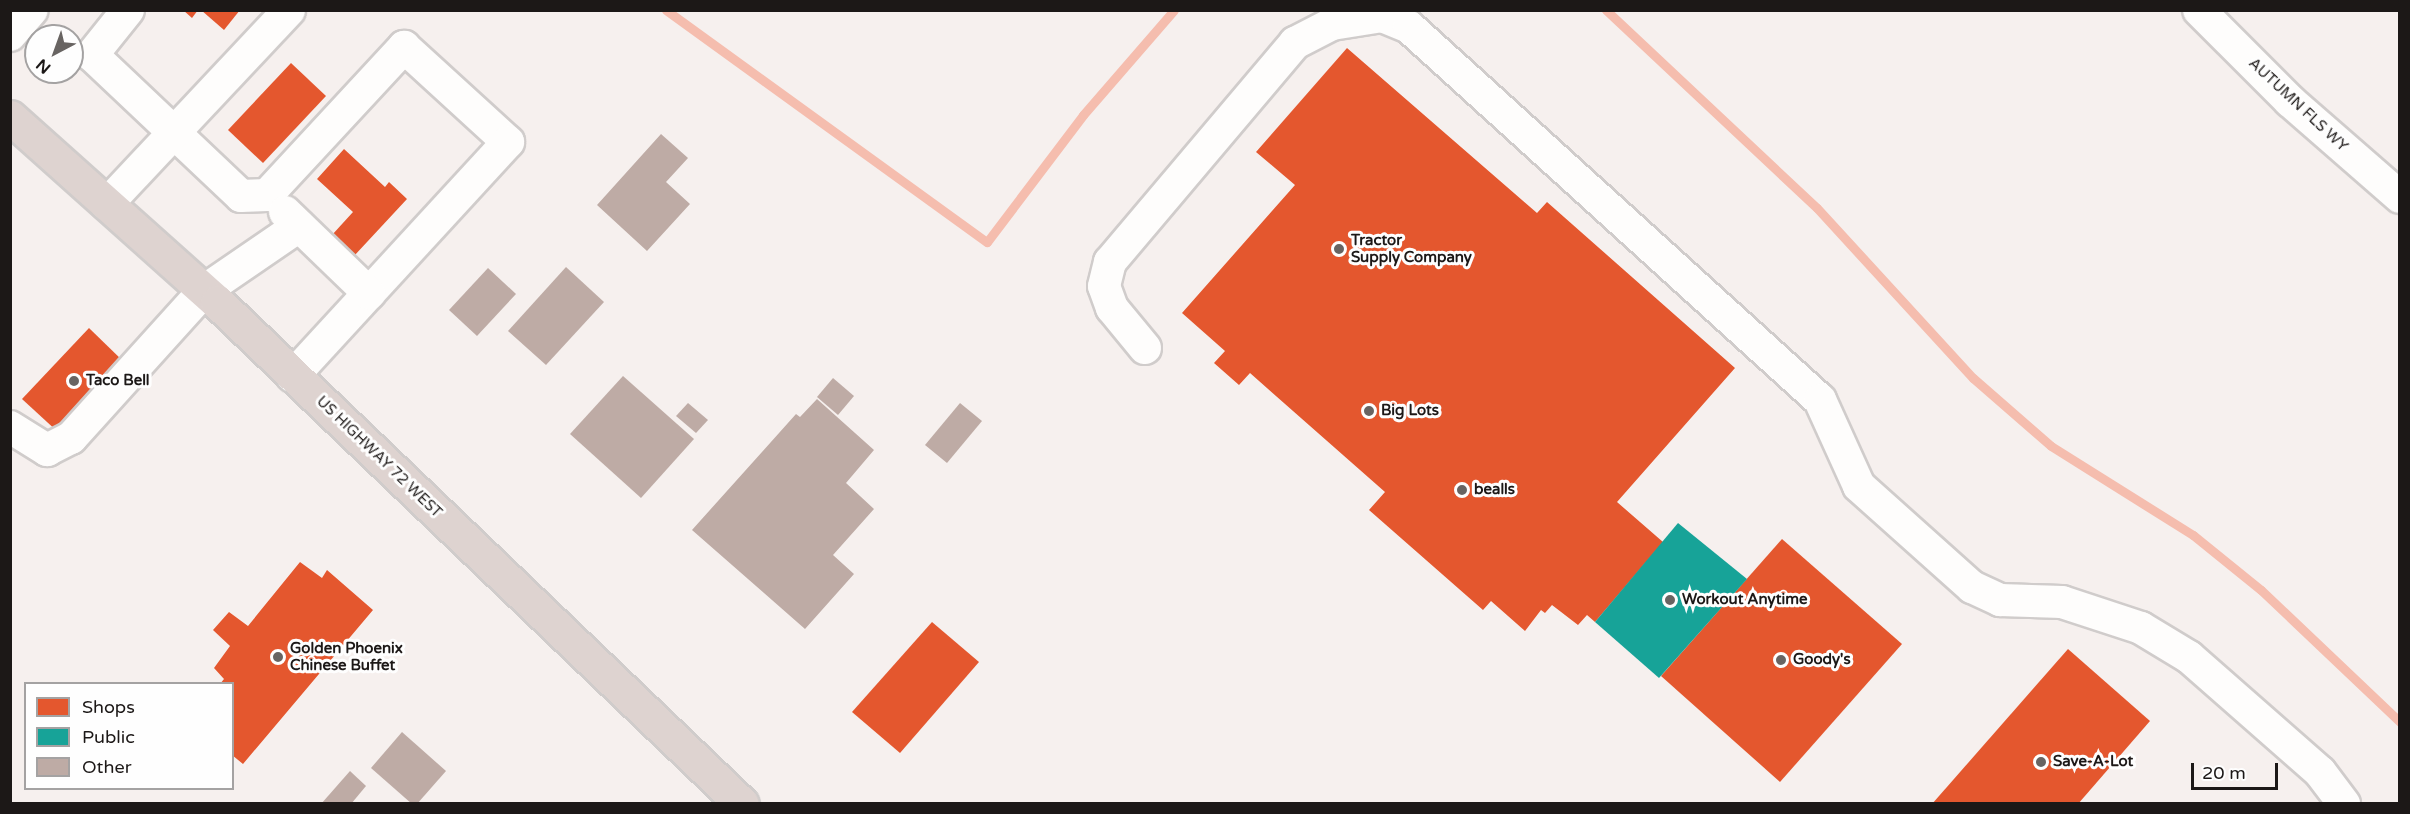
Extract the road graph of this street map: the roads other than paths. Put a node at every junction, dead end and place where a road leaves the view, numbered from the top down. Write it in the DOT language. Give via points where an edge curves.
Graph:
graph roads {
  1 [pos="32,10"];
  2 [pos="267,10"];
  3 [pos="289,10"];
  4 [pos="2199,10"];
  5 [pos="117,15"];
  6 [pos="10,35"];
  7 [pos="240,63"];
  8 [pos="10,117"];
  9 [pos="174,133"];
  10 [pos="267,195"];
  11 [pos="2400,197"];
  12 [pos="107,204"];
  13 [pos="300,226"];
  14 [pos="204,291"];
  15 [pos="369,293"];
  16 [pos="1145,348"];
  17 [pos="294,376"];
  18 [pos="10,427"];
  19 [pos="742,804"];
  20 [pos="2344,804"];
  1 -- 6 [label="street"];
  2 -- 7 [label="street" via="255,24"];
  3 -- 7 [label="street"];
  4 -- 11 [label="street, AUTUMN FLS WY" via="2290,101"];
  5 -- 9 [label="street" via="92,56"];
  7 -- 9 [label="street"];
  8 -- 12 [label="highway, US HIGHWAY 72 WEST"];
  9 -- 10 [label="street" via="241,196"];
  9 -- 12 [label="street"];
  10 -- 13 [label="street"];
  10 -- 15 [label="street" via="404,47 508,142"];
  12 -- 14 [label="highway, US HIGHWAY 72 WEST"];
  13 -- 14 [label="street"];
  13 -- 15 [label="street"];
  14 -- 17 [label="highway, US HIGHWAY 72 WEST"];
  14 -- 18 [label="street" via="71,438 47,450"];
  15 -- 17 [label="street"];
  16 -- 20 [label="street" via="1112,308 1104,286 1110,262 1295,43 1332,24 1382,16 1409,27 1820,400 1859,486 1972,586 2000,600 2062,602 2141,628 2189,657 2320,772"];
  17 -- 19 [label="highway, US HIGHWAY 72 WEST"];
}
